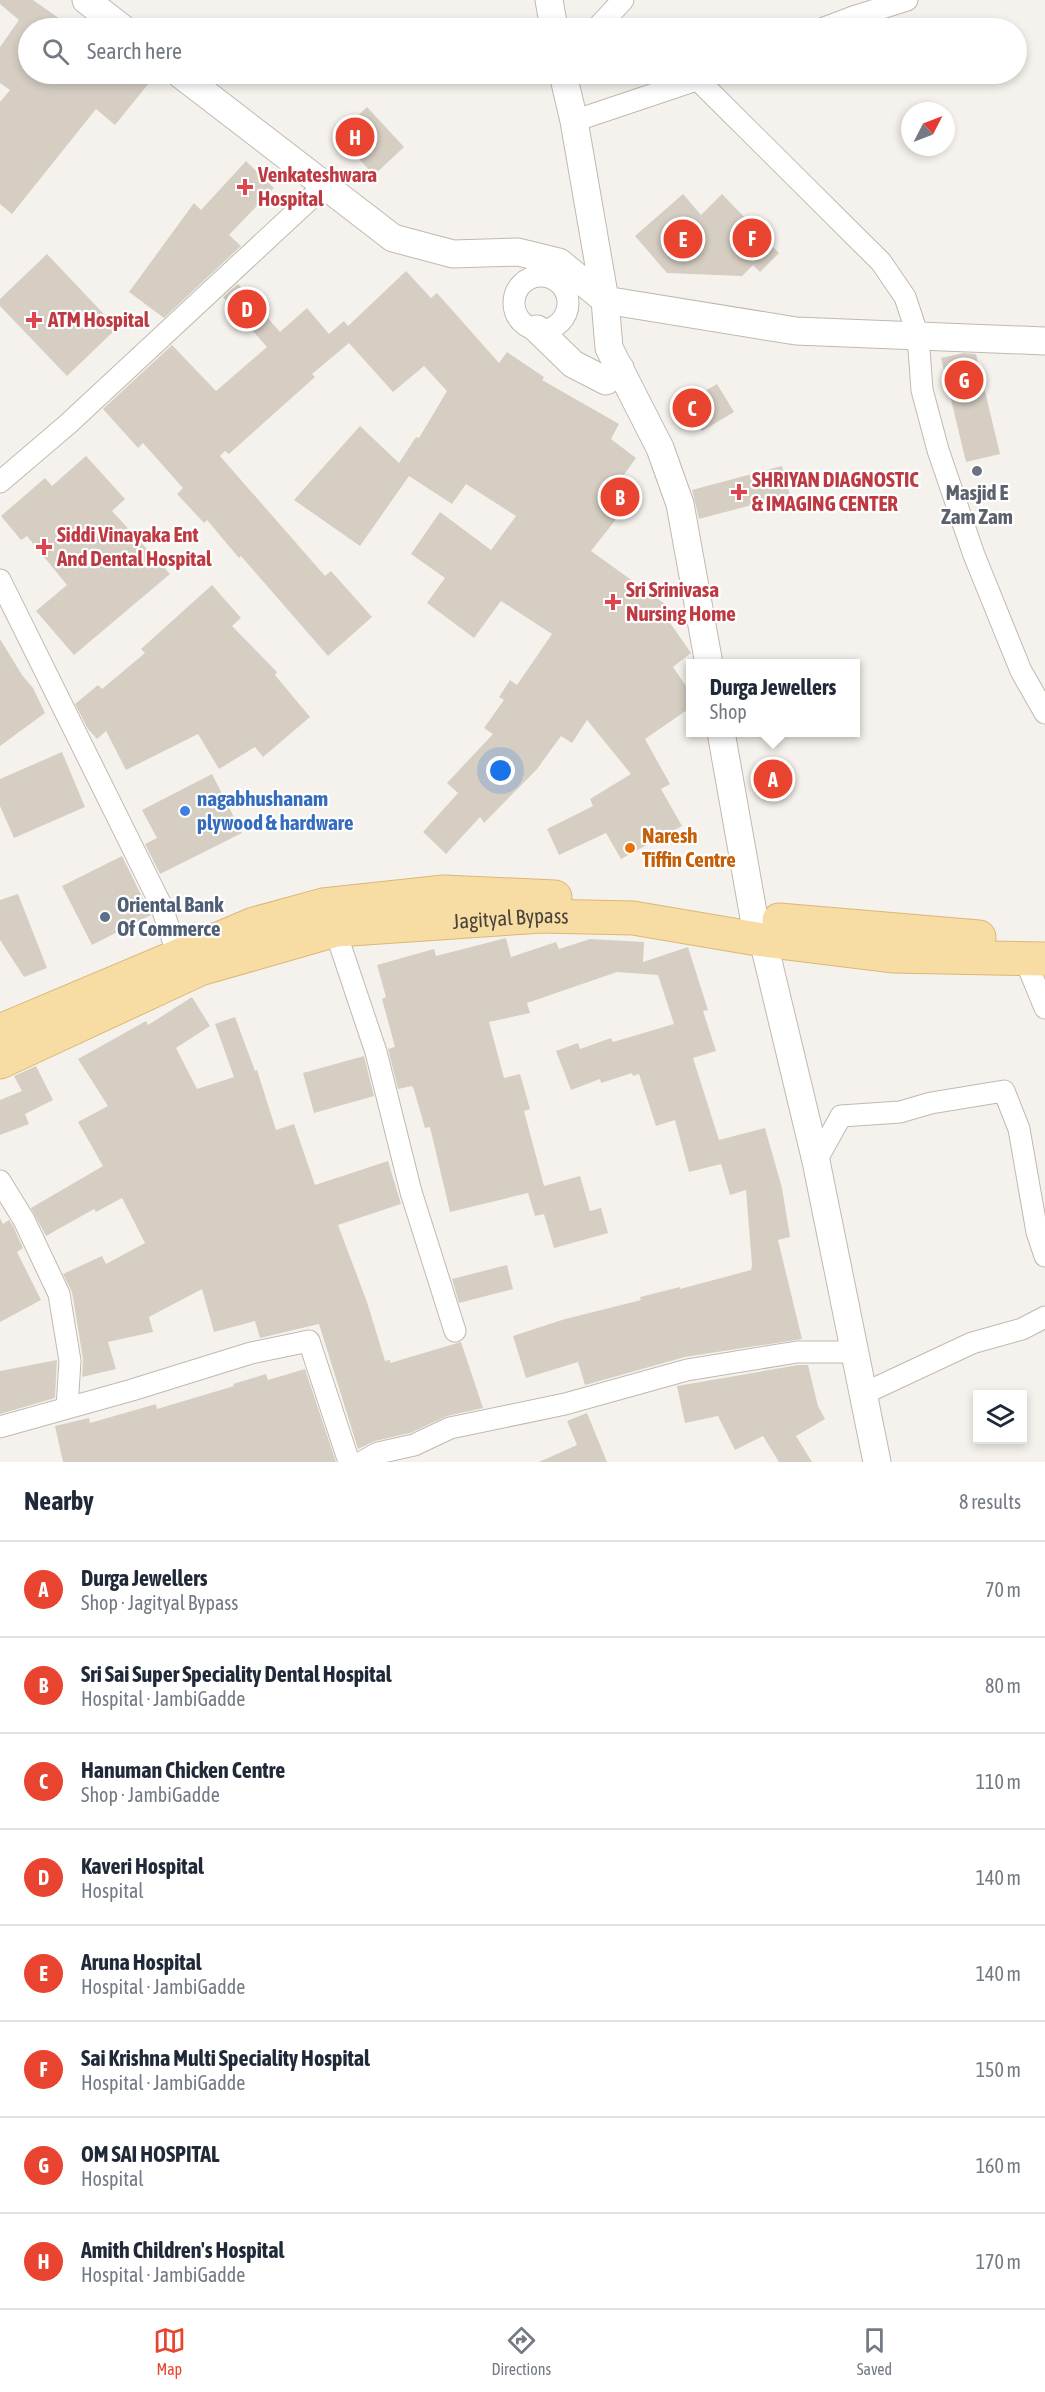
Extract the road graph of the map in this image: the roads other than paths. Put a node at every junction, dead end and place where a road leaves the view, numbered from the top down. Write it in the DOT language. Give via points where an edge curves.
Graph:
graph roads {
  1 [pos="86,0"];
  2 [pos="549,0"];
  3 [pos="623,0"];
  4 [pos="907,0"];
  5 [pos="109,18"];
  6 [pos="552,18"];
  7 [pos="606,18"];
  8 [pos="850,18"];
  9 [pos="193,84"];
  10 [pos="565,84"];
  11 [pos="685,84"];
  12 [pos="713,84"];
  13 [pos="574,121"];
  14 [pos="324,186"];
  15 [pos="559,273"];
  16 [pos="605,300"];
  17 [pos="537,329"];
  18 [pos="918,336"];
  19 [pos="1045,341"];
  20 [pos="620,368"];
  21 [pos="0,482"];
  22 [pos="0,580"];
  23 [pos="708,659"];
  24 [pos="1045,713"];
  25 [pos="722,737"];
  26 [pos="330,917"];
  27 [pos="759,929"];
  28 [pos="1038,953"];
  29 [pos="189,962"];
  30 [pos="1045,1008"];
  31 [pos="0,1031"];
  32 [pos="0,1062"];
  33 [pos="816,1161"];
  34 [pos="0,1180"];
  35 [pos="1045,1256"];
  36 [pos="1045,1317"];
  37 [pos="455,1331"];
  38 [pos="854,1352"];
  39 [pos="863,1394"];
  40 [pos="67,1407"];
  41 [pos="0,1427"];
  42 [pos="349,1462"];
  43 [pos="362,1462"];
  44 [pos="877,1462"];
  1 -- 5 [label="street"];
  2 -- 6 [label="street"];
  3 -- 7 [label="street"];
  4 -- 8 [label="street"];
  9 -- 14 [label="street"];
  10 -- 13 [label="street"];
  11 -- 13 [label="street"];
  12 -- 18 [label="street" via="881,262 905,297"];
  13 -- 16 [label="street"];
  14 -- 15 [label="street" via="393,238 453,254 518,252 559,262"];
  14 -- 21 [label="street" via="69,424"];
  15 -- 16 [label="street"];
  15 -- 17 [label="street" via="568,306 554,327"];
  15 -- 17 [label="street" via="526,280 515,295 517,313 529,327"];
  16 -- 18 [label="street" via="796,331"];
  16 -- 20 [label="street" via="609,348"];
  17 -- 20 [label="street" via="573,364 606,381"];
  18 -- 19 [label="street"];
  18 -- 24 [label="street" via="922,390 938,450 970,544 1021,670"];
  20 -- 23 [label="street" via="660,448 680,504"];
  22 -- 29 [label="street"];
  25 -- 27 [label="street"];
  26 -- 27 [label="main road, Jagityal Bypass" via="633,918"];
  26 -- 29 [label="main road, Jagityal Bypass"];
  26 -- 37 [label="street" via="376,1052 411,1192"];
  27 -- 28 [label="main road, Jagityal Bypass" via="892,956"];
  27 -- 33 [label="street"];
  28 -- 30 [label="street"];
  29 -- 31 [label="main road, Jagityal Bypass"];
  29 -- 32 [label="main road, Jagityal Bypass"];
  33 -- 35 [label="street" via="841,1116 900,1112 1004,1091 1019,1129 1037,1232"];
  33 -- 38 [label="street"];
  34 -- 40 [label="street" via="59,1294 70,1361"];
  36 -- 39 [label="street" via="1022,1329 972,1343"];
  38 -- 39 [label="street"];
  38 -- 43 [label="street" via="797,1352 687,1370 565,1404 450,1428"];
  39 -- 44 [label="street"];
  40 -- 41 [label="street"];
  40 -- 42 [label="street" via="251,1353 309,1341"];
}
